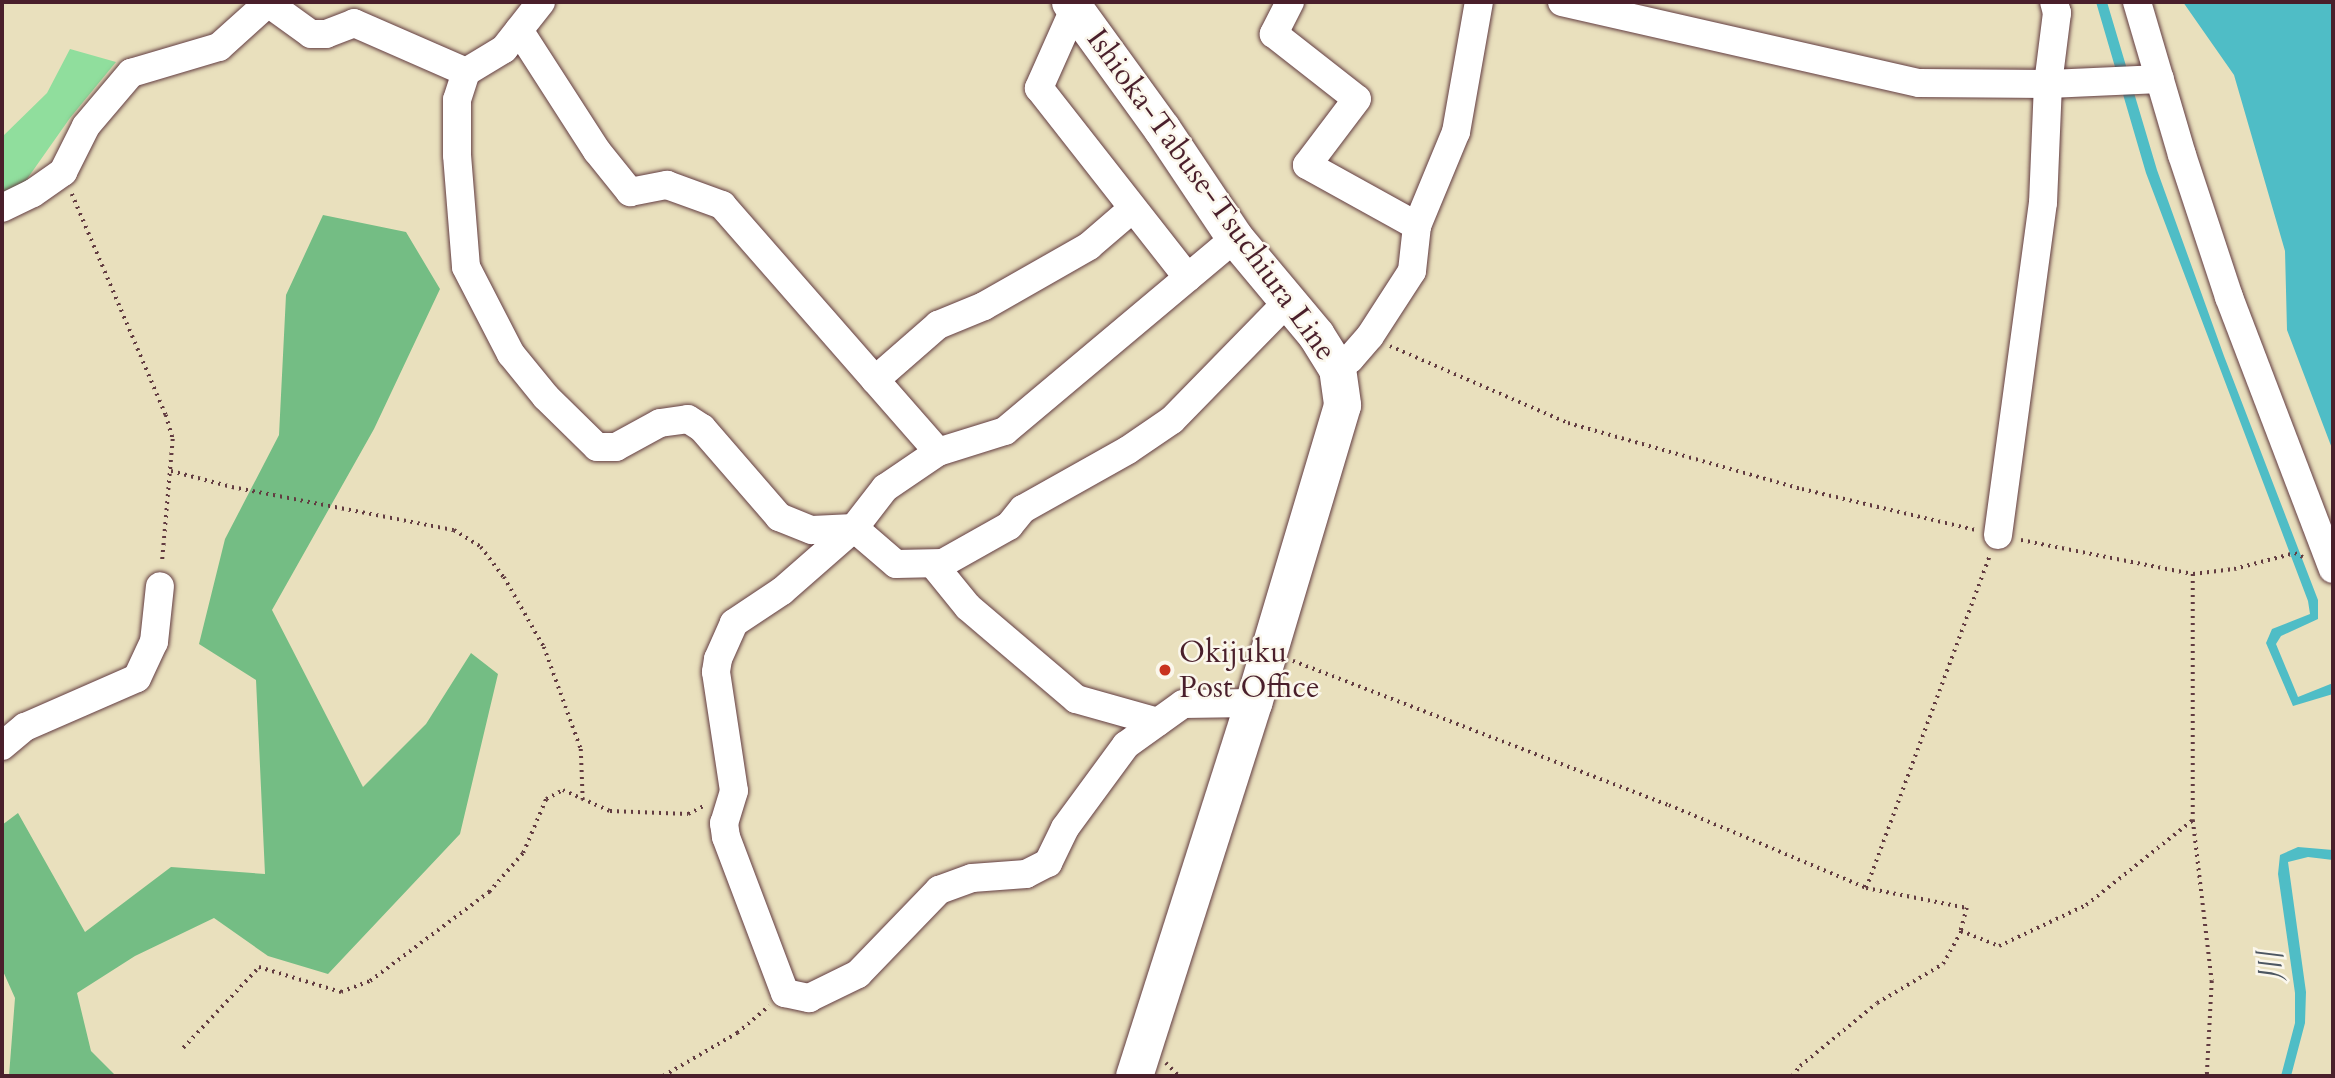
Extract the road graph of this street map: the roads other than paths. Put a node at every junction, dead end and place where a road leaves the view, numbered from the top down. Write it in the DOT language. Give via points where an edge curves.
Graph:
graph roads {
  1 [pos="268,2"];
  2 [pos="541,2"];
  3 [pos="1290,2"];
  4 [pos="1479,2"];
  5 [pos="1562,2"];
  6 [pos="2054,2"];
  7 [pos="2137,2"];
  8 [pos="1073,4"];
  9 [pos="519,30"];
  10 [pos="466,72"];
  11 [pos="2137,80"];
  12 [pos="2048,84"];
  13 [pos="2,208"];
  14 [pos="1132,209"];
  15 [pos="1417,226"];
  16 [pos="1235,239"];
  17 [pos="1188,278"];
  18 [pos="1287,302"];
  19 [pos="1336,368"];
  20 [pos="875,380"];
  21 [pos="938,452"];
  22 [pos="854,528"];
  23 [pos="1998,535"];
  24 [pos="933,564"];
  25 [pos="2333,569"];
  26 [pos="160,586"];
  27 [pos="1253,703"];
  28 [pos="1158,722"];
  29 [pos="2,747"];
  30 [pos="1134,1076"];
  1 -- 10 [label="street" via="311,34 326,34 354,23"];
  1 -- 13 [label="street" via="219,47 131,73 86,126 63,172"];
  2 -- 9 [label="street"];
  3 -- 15 [label="street" via="1274,34 1357,99 1307,166"];
  4 -- 15 [label="street" via="1456,132"];
  5 -- 12 [label="street" via="1919,83"];
  6 -- 12 [label="street" via="2057,13"];
  7 -- 11 [label="street"];
  8 -- 14 [label="street" via="1039,88"];
  8 -- 16 [label="main road, Ishioka-Tabuse-Tsuchiura Line"];
  9 -- 10 [label="street" via="504,49"];
  9 -- 20 [label="street" via="597,151 630,192 667,185 722,205"];
  10 -- 22 [label="street" via="457,100 457,155 466,267 511,355 546,397 597,447 616,447 660,423 688,419 702,428 779,517 812,530"];
  11 -- 12 [label="street"];
  11 -- 25 [label="street" via="2229,297"];
  12 -- 23 [label="street" via="2043,203"];
  14 -- 17 [label="street"];
  14 -- 20 [label="street" via="1089,246 984,306 938,325"];
  15 -- 19 [label="street" via="1412,271 1370,336"];
  16 -- 17 [label="street"];
  16 -- 18 [label="main road, Ishioka-Tabuse-Tsuchiura Line"];
  17 -- 21 [label="street" via="1005,431"];
  18 -- 19 [label="main road, Ishioka-Tabuse-Tsuchiura Line"];
  18 -- 24 [label="street" via="1172,420 1023,509 1009,526 943,564"];
  19 -- 27 [label="main road, Ishioka-Tabuse-Tsuchiura Line" via="1342,405"];
  20 -- 21 [label="street"];
  21 -- 22 [label="street" via="885,488"];
  22 -- 24 [label="street" via="897,564"];
  22 -- 28 [label="street" via="782,591 734,623 716,672 734,791 724,823 726,837 785,993 809,998 858,974 939,890 972,878 1026,874 1048,863 1065,828 1126,746"];
  24 -- 28 [label="street" via="968,607 1076,699"];
  26 -- 29 [label="street" via="154,642 137,678 25,727"];
  27 -- 28 [label="street" via="1183,704"];
  27 -- 30 [label="main road, Ishioka-Tabuse-Tsuchiura Line"];
}
